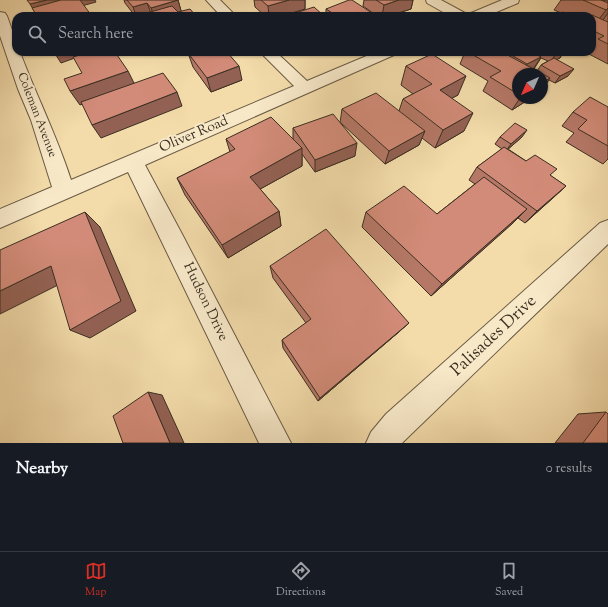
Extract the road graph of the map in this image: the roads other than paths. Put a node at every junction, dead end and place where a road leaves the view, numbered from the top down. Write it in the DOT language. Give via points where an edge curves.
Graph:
graph roads {
  1 [pos="212,0"];
  2 [pos="432,0"];
  3 [pos="513,0"];
  4 [pos="225,12"];
  5 [pos="453,12"];
  6 [pos="485,12"];
  7 [pos="0,16"];
  8 [pos="12,50"];
  9 [pos="14,56"];
  10 [pos="271,56"];
  11 [pos="380,56"];
  12 [pos="304,88"];
  13 [pos="133,162"];
  14 [pos="64,192"];
  15 [pos="0,219"];
  16 [pos="608,230"];
  17 [pos="275,443"];
  18 [pos="382,443"];
  1 -- 4 [label="street"];
  2 -- 5 [label="street"];
  3 -- 6 [label="street"];
  7 -- 8 [label="street, Coleman Avenue"];
  9 -- 14 [label="street, Coleman Avenue" via="45,134"];
  10 -- 12 [label="street"];
  11 -- 12 [label="street, Oliver Road"];
  12 -- 13 [label="street, Oliver Road"];
  13 -- 14 [label="street, Oliver Road"];
  13 -- 17 [label="street, Hudson Drive"];
  14 -- 15 [label="street, Oliver Road"];
  16 -- 18 [label="street, Palisades Drive" via="397,425"];
}
